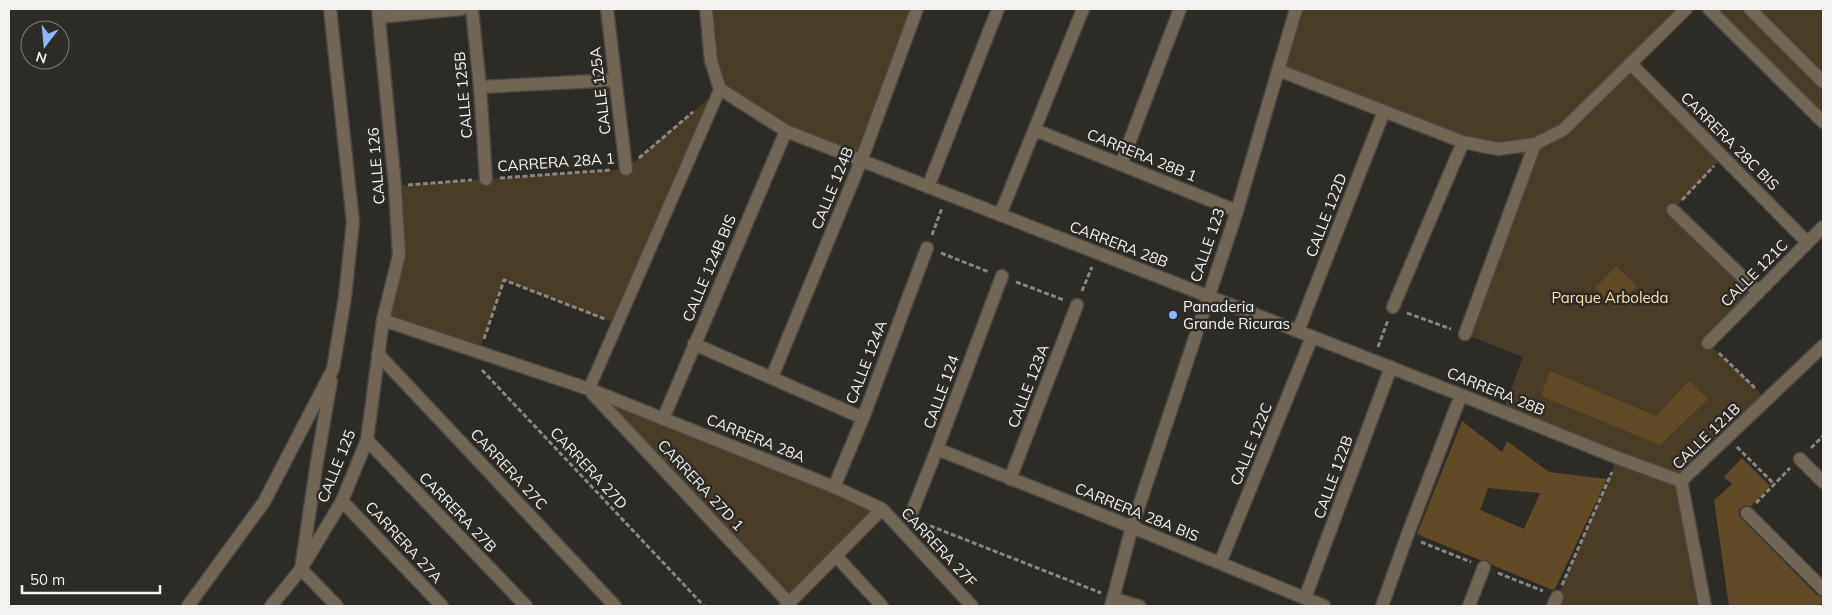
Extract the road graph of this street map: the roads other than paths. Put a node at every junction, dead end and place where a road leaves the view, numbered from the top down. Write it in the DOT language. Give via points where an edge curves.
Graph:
graph roads {
  1 [pos="330,9"];
  2 [pos="461,9"];
  3 [pos="472,9"];
  4 [pos="607,9"];
  5 [pos="706,9"];
  6 [pos="917,9"];
  7 [pos="998,9"];
  8 [pos="1083,9"];
  9 [pos="1180,9"];
  10 [pos="1296,9"];
  11 [pos="1686,9"];
  12 [pos="1709,9"];
  13 [pos="1750,9"];
  14 [pos="379,13"];
  15 [pos="1630,63"];
  16 [pos="1278,70"];
  17 [pos="615,80"];
  18 [pos="1823,82"];
  19 [pos="480,87"];
  20 [pos="720,89"];
  21 [pos="1384,111"];
  22 [pos="1823,122"];
  23 [pos="1035,130"];
  24 [pos="786,131"];
  25 [pos="1463,142"];
  26 [pos="1535,144"];
  27 [pos="861,161"];
  28 [pos="1121,164"];
  29 [pos="626,169"];
  30 [pos="486,179"];
  31 [pos="928,187"];
  32 [pos="1672,210"];
  33 [pos="1237,211"];
  34 [pos="1000,215"];
  35 [pos="1823,226"];
  36 [pos="1807,242"];
  37 [pos="927,248"];
  38 [pos="1002,276"];
  39 [pos="1758,292"];
  40 [pos="1207,295"];
  41 [pos="1077,305"];
  42 [pos="1393,307"];
  43 [pos="383,320"];
  44 [pos="1298,331"];
  45 [pos="1465,334"];
  46 [pos="1312,337"];
  47 [pos="1708,343"];
  48 [pos="694,344"];
  49 [pos="1823,346"];
  50 [pos="378,354"];
  51 [pos="1391,367"];
  52 [pos="333,369"];
  53 [pos="772,377"];
  54 [pos="589,389"];
  55 [pos="1461,394"];
  56 [pos="663,418"];
  57 [pos="863,418"];
  58 [pos="367,440"];
  59 [pos="937,449"];
  60 [pos="1800,459"];
  61 [pos="1010,479"];
  62 [pos="1681,481"];
  63 [pos="1823,482"];
  64 [pos="834,487"];
  65 [pos="342,501"];
  66 [pos="882,510"];
  67 [pos="1747,513"];
  68 [pos="910,517"];
  69 [pos="1132,527"];
  70 [pos="837,557"];
  71 [pos="1220,563"];
  72 [pos="1484,567"];
  73 [pos="301,569"];
  74 [pos="1823,590"];
  75 [pos="1305,598"];
  76 [pos="1112,602"];
  77 [pos="788,605"];
  78 [pos="188,606"];
  79 [pos="271,606"];
  80 [pos="337,606"];
  81 [pos="442,606"];
  82 [pos="526,606"];
  83 [pos="615,606"];
  84 [pos="882,606"];
  85 [pos="972,606"];
  86 [pos="1140,606"];
  87 [pos="1324,606"];
  88 [pos="1382,606"];
  89 [pos="1469,606"];
  90 [pos="1705,606"];
  1 -- 52 [label="street" via="353,222"];
  2 -- 14 [label="street"];
  3 -- 19 [label="street, CALLE 125B"];
  4 -- 17 [label="street, CALLE 125A"];
  5 -- 20 [label="street" via="711,61"];
  6 -- 27 [label="street, CALLE 124B"];
  7 -- 31 [label="street"];
  8 -- 23 [label="street"];
  9 -- 28 [label="street"];
  10 -- 16 [label="street, CALLE 123"];
  11 -- 15 [label="street"];
  12 -- 22 [label="street"];
  13 -- 18 [label="street"];
  14 -- 43 [label="street, CALLE 126" via="399,255"];
  15 -- 26 [label="street" via="1563,130"];
  15 -- 36 [label="street, CARRERA 28C BIS"];
  16 -- 21 [label="street"];
  16 -- 33 [label="street, CALLE 123"];
  17 -- 19 [label="street"];
  17 -- 29 [label="street, CALLE 125A"];
  19 -- 30 [label="street, CALLE 125B"];
  20 -- 24 [label="street, CARRERA 28B"];
  20 -- 54 [label="lane"];
  21 -- 25 [label="street"];
  21 -- 44 [label="street, CALLE 122D"];
  23 -- 28 [label="street, CARRERA 28B 1"];
  23 -- 34 [label="street"];
  24 -- 27 [label="street, CARRERA 28B"];
  24 -- 48 [label="street, CALLE 124B BIS"];
  25 -- 26 [label="street" via="1498,149"];
  25 -- 42 [label="street"];
  26 -- 45 [label="street"];
  27 -- 31 [label="street, CARRERA 28B"];
  27 -- 53 [label="street, CALLE 124B"];
  28 -- 33 [label="street, CARRERA 28B 1"];
  31 -- 34 [label="street, CARRERA 28B"];
  32 -- 39 [label="street"];
  33 -- 40 [label="street, CALLE 123"];
  34 -- 40 [label="street, CARRERA 28B"];
  35 -- 36 [label="street, CALLE 121C"];
  36 -- 39 [label="street, CALLE 121C"];
  37 -- 57 [label="street, CALLE 124A"];
  38 -- 59 [label="street, CALLE 124"];
  39 -- 47 [label="street, CALLE 121C"];
  40 -- 44 [label="street, CARRERA 28B"];
  40 -- 69 [label="street, CALLE 123"];
  41 -- 61 [label="street, CALLE 123A"];
  43 -- 50 [label="street, CALLE 125"];
  43 -- 54 [label="street, CARRERA 28A"];
  44 -- 46 [label="street, CARRERA 28B"];
  46 -- 51 [label="street, CARRERA 28B"];
  46 -- 71 [label="street, CALLE 122C"];
  48 -- 53 [label="street"];
  48 -- 56 [label="street, CALLE 124B BIS"];
  49 -- 62 [label="street, CALLE 121B"];
  50 -- 58 [label="street, CALLE 125"];
  50 -- 83 [label="street, CARRERA 27C"];
  51 -- 55 [label="street, CARRERA 28B"];
  51 -- 75 [label="street, CALLE 122B"];
  52 -- 73 [label="street"];
  52 -- 78 [label="street" via="264,502"];
  53 -- 57 [label="street"];
  54 -- 56 [label="street, CARRERA 28A"];
  54 -- 77 [label="street, CARRERA 27D 1"];
  55 -- 62 [label="street, CARRERA 28B"];
  55 -- 88 [label="street"];
  56 -- 64 [label="street, CARRERA 28A"];
  57 -- 64 [label="street, CALLE 124A"];
  58 -- 65 [label="street, CALLE 125"];
  58 -- 82 [label="street, CARRERA 27B"];
  59 -- 61 [label="street, CARRERA 28A BIS"];
  59 -- 68 [label="street, CALLE 124"];
  60 -- 63 [label="street"];
  61 -- 69 [label="street, CARRERA 28A BIS"];
  62 -- 90 [label="street, CALLE 121B"];
  64 -- 66 [label="street, CARRERA 28A"];
  65 -- 73 [label="street, CALLE 125"];
  65 -- 81 [label="street, CARRERA 27A"];
  66 -- 70 [label="street"];
  66 -- 85 [label="street, CARRERA 27F"];
  67 -- 74 [label="street"];
  69 -- 71 [label="street, CARRERA 28A BIS"];
  69 -- 76 [label="street, CALLE 123"];
  70 -- 77 [label="street"];
  70 -- 84 [label="street"];
  71 -- 75 [label="street, CARRERA 28A BIS"];
  72 -- 89 [label="street"];
  73 -- 79 [label="street, CALLE 125"];
  73 -- 80 [label="street"];
  75 -- 87 [label="street, CARRERA 28A BIS"];
  76 -- 86 [label="lane"];
}
